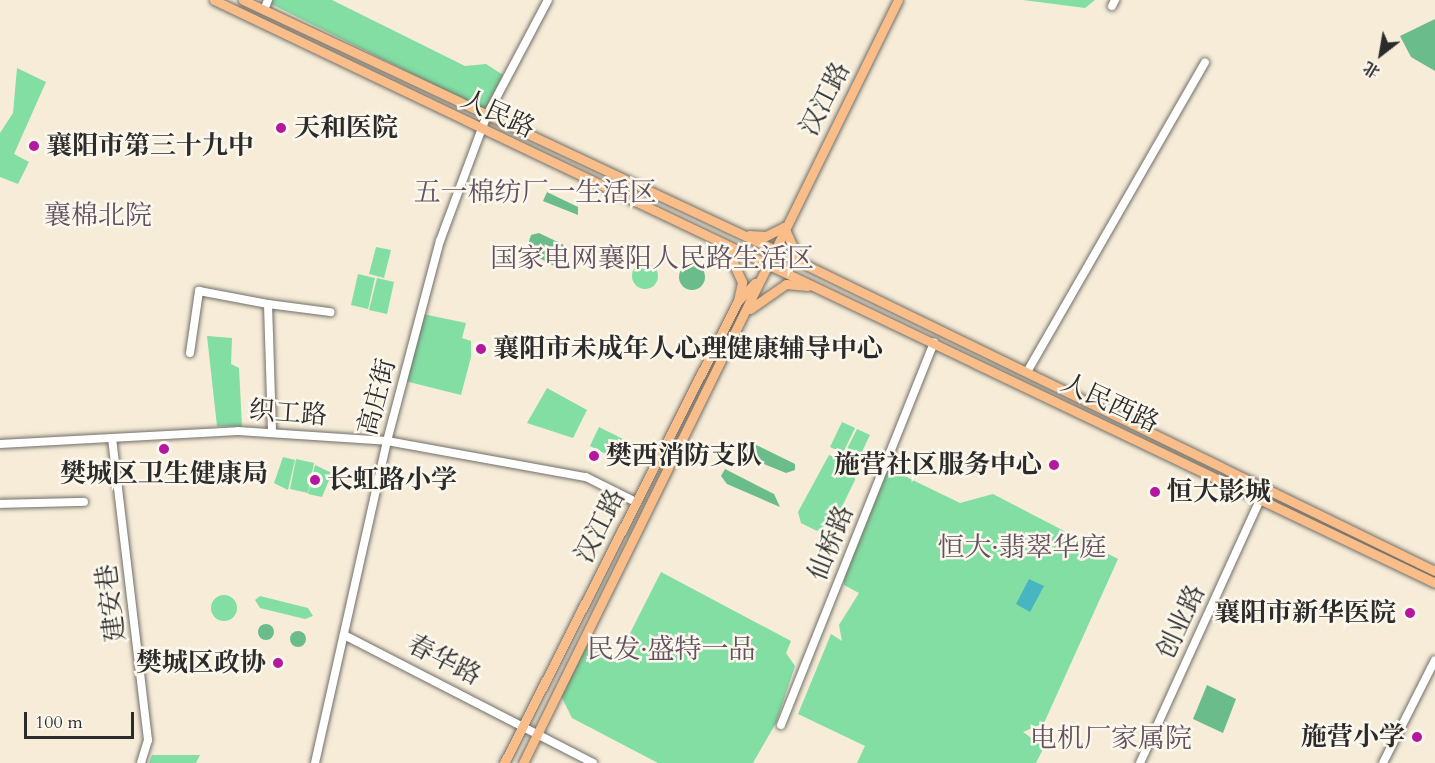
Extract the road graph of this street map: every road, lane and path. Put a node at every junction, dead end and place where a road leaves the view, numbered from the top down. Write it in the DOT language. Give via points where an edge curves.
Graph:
graph roads {
  1 [pos="214,0"];
  2 [pos="243,0"];
  3 [pos="268,0"];
  4 [pos="548,0"];
  5 [pos="898,0"];
  6 [pos="264,10"];
  7 [pos="1205,62"];
  8 [pos="486,117"];
  9 [pos="481,130"];
  10 [pos="784,227"];
  11 [pos="740,234"];
  12 [pos="723,243"];
  13 [pos="773,249"];
  14 [pos="799,261"];
  15 [pos="766,263"];
  16 [pos="756,281"];
  17 [pos="814,287"];
  18 [pos="738,301"];
  19 [pos="268,304"];
  20 [pos="750,309"];
  21 [pos="330,312"];
  22 [pos="934,343"];
  23 [pos="190,353"];
  24 [pos="1027,372"];
  25 [pos="272,433"];
  26 [pos="112,438"];
  27 [pos="387,441"];
  28 [pos="0,444"];
  29 [pos="1261,498"];
  30 [pos="84,501"];
  31 [pos="636,502"];
  32 [pos="0,504"];
  33 [pos="1435,571"];
  34 [pos="1435,583"];
  35 [pos="344,635"];
  36 [pos="1435,660"];
  37 [pos="524,725"];
  38 [pos="781,725"];
  39 [pos="538,733"];
  40 [pos="141,763"];
  41 [pos="315,763"];
  42 [pos="504,763"];
  43 [pos="523,763"];
  44 [pos="593,763"];
  45 [pos="1140,763"];
  46 [pos="1383,763"];
  1 -- 9 [label="main road, 人民路"];
  2 -- 6 [label="main road, 人民路"];
  3 -- 6 [label="street"];
  4 -- 8 [label="street, 高庄街"];
  5 -- 10 [label="main road, 汉江路"];
  6 -- 8 [label="main road, 人民路"];
  7 -- 24 [label="street"];
  8 -- 9 [label="street, 高庄街"];
  8 -- 11 [label="main road, 人民路"];
  9 -- 12 [label="main road, 人民路"];
  9 -- 27 [label="street, 高庄街" via="440,241"];
  10 -- 11 [label="main road" via="766,236"];
  10 -- 13 [label="main road, 汉江路"];
  10 -- 14 [label="main road"];
  11 -- 13 [label="main road, 人民路"];
  12 -- 15 [label="main road, 人民路"];
  12 -- 18 [label="main road" via="742,282"];
  13 -- 14 [label="main road, 人民西路"];
  13 -- 15 [label="main road, 汉江路"];
  14 -- 24 [label="main road, 人民西路"];
  15 -- 16 [label="main road, 汉江路"];
  15 -- 17 [label="main road, 人民西路"];
  16 -- 18 [label="main road, 汉江路"];
  16 -- 20 [label="main road, 汉江路"];
  17 -- 20 [label="main road" via="786,284"];
  17 -- 22 [label="main road, 人民西路"];
  18 -- 31 [label="main road, 汉江路"];
  19 -- 21 [label="street"];
  19 -- 23 [label="street" via="199,291"];
  19 -- 25 [label="street"];
  20 -- 39 [label="main road, 汉江路"];
  22 -- 29 [label="main road, 人民西路"];
  22 -- 38 [label="street, 仙桥路"];
  24 -- 33 [label="main road, 人民西路"];
  25 -- 26 [label="street, 织工路"];
  25 -- 27 [label="street, 织工路"];
  26 -- 28 [label="street, 织工路"];
  26 -- 40 [label="street, 建安巷" via="148,740"];
  27 -- 31 [label="street, 织工路" via="586,477"];
  27 -- 35 [label="street, 高庄街"];
  29 -- 34 [label="main road, 人民西路"];
  29 -- 45 [label="street, 创业路"];
  30 -- 32 [label="street"];
  31 -- 37 [label="main road, 汉江路"];
  35 -- 37 [label="street, 春华路"];
  35 -- 41 [label="street, 高庄街"];
  36 -- 46 [label="street"];
  37 -- 39 [label="street"];
  37 -- 42 [label="main road, 汉江路"];
  39 -- 43 [label="main road, 汉江路"];
  39 -- 44 [label="street"];
}
